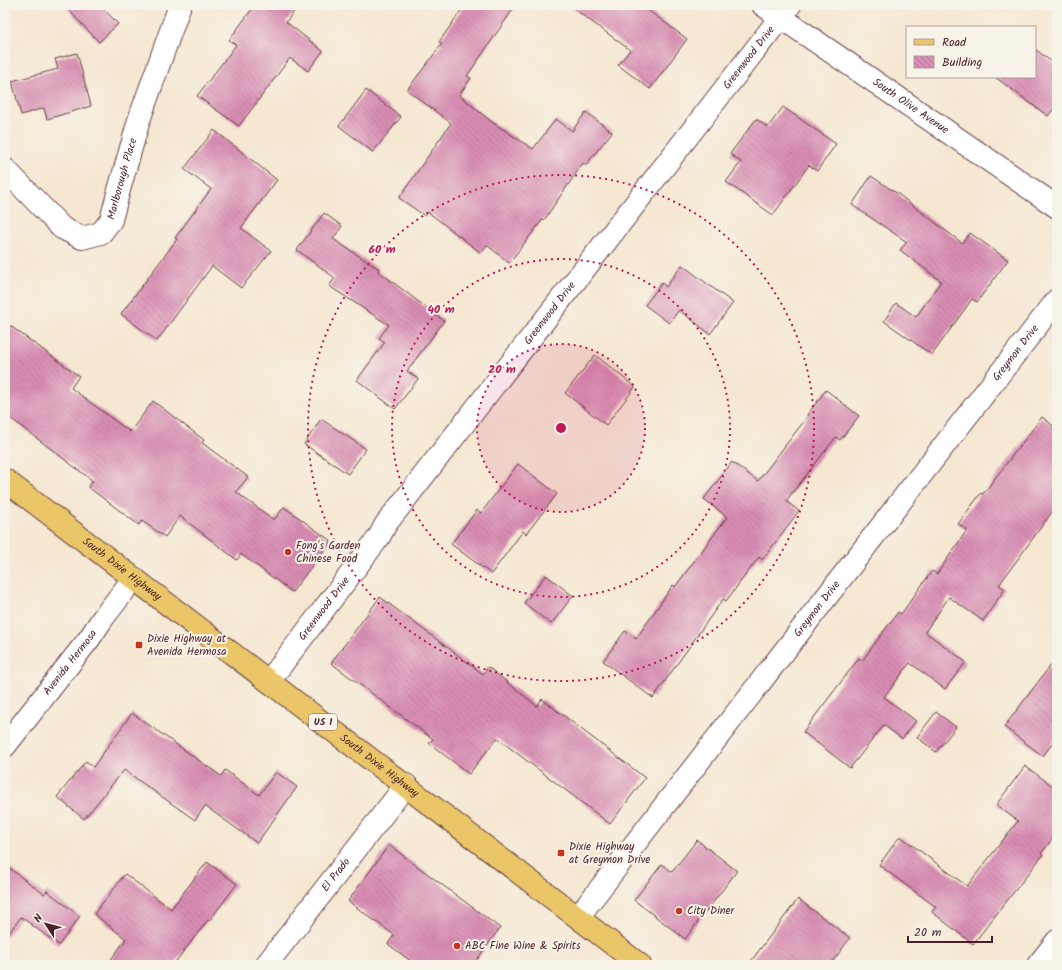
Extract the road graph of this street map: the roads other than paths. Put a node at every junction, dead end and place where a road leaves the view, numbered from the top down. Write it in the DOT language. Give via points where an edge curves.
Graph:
graph roads {
  1 [pos="180,5"];
  2 [pos="778,9"];
  3 [pos="5,169"];
  4 [pos="1057,207"];
  5 [pos="1057,300"];
  6 [pos="5,480"];
  7 [pos="134,578"];
  8 [pos="269,681"];
  9 [pos="5,746"];
  10 [pos="406,785"];
  11 [pos="578,917"];
  12 [pos="1057,940"];
  13 [pos="266,965"];
  14 [pos="640,965"];
  15 [pos="1038,965"];
  1 -- 3 [label="street, Marlborough Place" via="139,120 118,190 112,220 101,233 82,238 62,228"];
  2 -- 4 [label="street, South Olive Avenue"];
  2 -- 8 [label="street, Greenwood Drive"];
  5 -- 11 [label="street, Greymon Drive"];
  6 -- 7 [label="main road, South Dixie Highway / US 1"];
  7 -- 8 [label="main road, South Dixie Highway / US 1"];
  7 -- 9 [label="street, Avenida Hermosa"];
  8 -- 10 [label="main road, South Dixie Highway / US 1"];
  10 -- 11 [label="main road, South Dixie Highway / US 1"];
  10 -- 13 [label="street, El Prado"];
  11 -- 14 [label="main road, South Dixie Highway / US 1"];
  12 -- 15 [label="street"];
}
